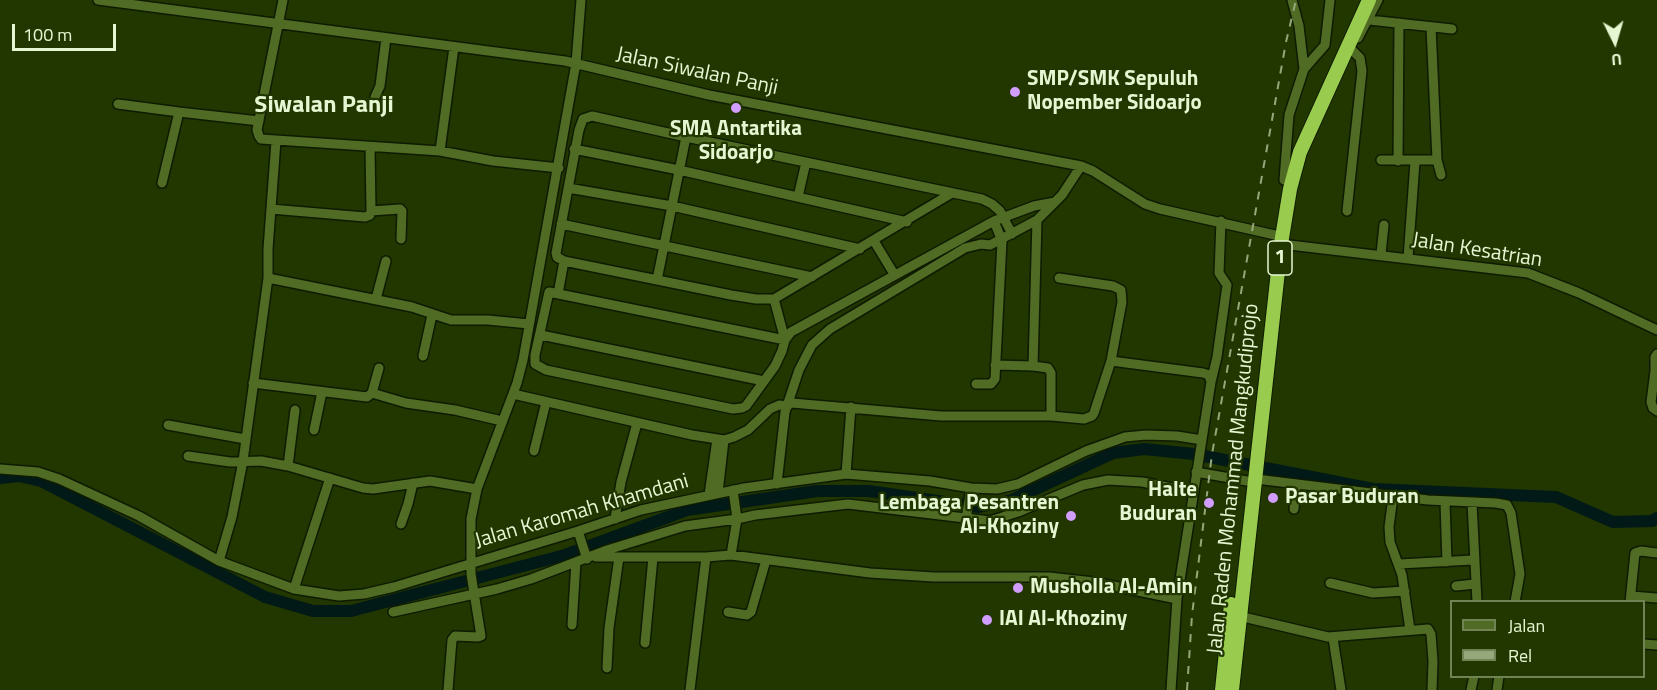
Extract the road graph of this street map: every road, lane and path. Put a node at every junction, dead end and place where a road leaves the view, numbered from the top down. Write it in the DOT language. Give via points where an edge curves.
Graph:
graph roads {
  1 [pos="98,0"];
  2 [pos="283,0"];
  3 [pos="581,0"];
  4 [pos="1292,0"];
  5 [pos="1330,0"];
  6 [pos="1359,0"];
  7 [pos="1369,0"];
  8 [pos="1378,0"];
  9 [pos="1369,20"];
  10 [pos="279,23"];
  11 [pos="1399,23"];
  12 [pos="1431,27"];
  13 [pos="1452,29"];
  14 [pos="386,38"];
  15 [pos="454,47"];
  16 [pos="1352,50"];
  17 [pos="576,63"];
  18 [pos="1338,67"];
  19 [pos="1304,69"];
  20 [pos="375,97"];
  21 [pos="118,104"];
  22 [pos="178,112"];
  23 [pos="259,121"];
  24 [pos="686,137"];
  25 [pos="276,141"];
  26 [pos="370,147"];
  27 [pos="574,149"];
  28 [pos="440,151"];
  29 [pos="1381,160"];
  30 [pos="1437,160"];
  31 [pos="1398,161"];
  32 [pos="806,162"];
  33 [pos="1415,162"];
  34 [pos="1081,166"];
  35 [pos="559,168"];
  36 [pos="679,170"];
  37 [pos="1441,175"];
  38 [pos="1284,180"];
  39 [pos="162,183"];
  40 [pos="568,188"];
  41 [pos="952,193"];
  42 [pos="798,198"];
  43 [pos="1055,202"];
  44 [pos="672,206"];
  45 [pos="271,209"];
  46 [pos="371,210"];
  47 [pos="1347,211"];
  48 [pos="1004,218"];
  49 [pos="1037,220"];
  50 [pos="994,221"];
  51 [pos="907,222"];
  52 [pos="1221,222"];
  53 [pos="561,224"];
  54 [pos="1384,225"];
  55 [pos="1012,234"];
  56 [pos="401,239"];
  57 [pos="1278,239"];
  58 [pos="874,241"];
  59 [pos="1002,241"];
  60 [pos="664,246"];
  61 [pos="860,249"];
  62 [pos="1382,255"];
  63 [pos="1408,258"];
  64 [pos="386,261"];
  65 [pos="564,261"];
  66 [pos="894,274"];
  67 [pos="812,277"];
  68 [pos="268,278"];
  69 [pos="1059,278"];
  70 [pos="657,280"];
  71 [pos="536,288"];
  72 [pos="554,293"];
  73 [pos="774,299"];
  74 [pos="376,300"];
  75 [pos="432,315"];
  76 [pos="529,324"];
  77 [pos="1657,330"];
  78 [pos="541,335"];
  79 [pos="784,340"];
  80 [pos="1657,354"];
  81 [pos="423,356"];
  82 [pos="1111,361"];
  83 [pos="995,365"];
  84 [pos="1033,366"];
  85 [pos="379,368"];
  86 [pos="1656,371"];
  87 [pos="764,381"];
  88 [pos="1211,382"];
  89 [pos="253,383"];
  90 [pos="976,384"];
  91 [pos="322,392"];
  92 [pos="372,393"];
  93 [pos="513,394"];
  94 [pos="546,402"];
  95 [pos="787,406"];
  96 [pos="851,407"];
  97 [pos="295,410"];
  98 [pos="1657,411"];
  99 [pos="1051,416"];
  100 [pos="502,421"];
  101 [pos="637,423"];
  102 [pos="168,425"];
  103 [pos="314,430"];
  104 [pos="245,439"];
  105 [pos="720,439"];
  106 [pos="1200,445"];
  107 [pos="534,451"];
  108 [pos="188,456"];
  109 [pos="243,461"];
  110 [pos="288,466"];
  111 [pos="1197,467"];
  112 [pos="0,469"];
  113 [pos="846,474"];
  114 [pos="330,478"];
  115 [pos="1252,479"];
  116 [pos="413,483"];
  117 [pos="777,484"];
  118 [pos="1296,484"];
  119 [pos="477,489"];
  120 [pos="971,491"];
  121 [pos="1193,492"];
  122 [pos="733,493"];
  123 [pos="713,494"];
  124 [pos="1393,496"];
  125 [pos="1444,502"];
  126 [pos="1472,503"];
  127 [pos="1294,509"];
  128 [pos="736,516"];
  129 [pos="966,517"];
  130 [pos="615,519"];
  131 [pos="401,524"];
  132 [pos="580,535"];
  133 [pos="647,537"];
  134 [pos="1657,553"];
  135 [pos="731,555"];
  136 [pos="587,556"];
  137 [pos="619,557"];
  138 [pos="649,557"];
  139 [pos="706,557"];
  140 [pos="766,560"];
  141 [pos="1473,560"];
  142 [pos="219,561"];
  143 [pos="470,562"];
  144 [pos="576,562"];
  145 [pos="1447,562"];
  146 [pos="1399,564"];
  147 [pos="1330,583"];
  148 [pos="1475,584"];
  149 [pos="1456,586"];
  150 [pos="294,589"];
  151 [pos="473,591"];
  152 [pos="1405,591"];
  153 [pos="1177,598"];
  154 [pos="1657,598"];
  155 [pos="1630,599"];
  156 [pos="1477,600"];
  157 [pos="1515,600"];
  158 [pos="393,612"];
  159 [pos="728,612"];
  160 [pos="1239,616"];
  161 [pos="572,625"];
  162 [pos="1410,630"];
  163 [pos="1333,638"];
  164 [pos="645,643"];
  165 [pos="1231,660"];
  166 [pos="607,668"];
  167 [pos="1228,686"];
  168 [pos="448,690"];
  169 [pos="690,690"];
  170 [pos="1171,690"];
  171 [pos="1341,690"];
  172 [pos="1432,690"];
  1 -- 10 [label="street, Jalan Siwalan Panji"];
  2 -- 10 [label="street"];
  3 -- 17 [label="street, Jalan Karomah Khamdani"];
  4 -- 19 [label="street, Jalan Raden Mohammad Mangkudiprojo"];
  5 -- 19 [label="street, Jalan Raden Mohammad Mangkudiprojo" via="1325,45"];
  6 -- 38 [label="highway, Jalan Raden Mohammad Mangkudiprojo / 1" via="1294,142"];
  7 -- 18 [label="highway, Jalan Raden Mohammad Mangkudiprojo / 1"];
  8 -- 9 [label="street, Jalan Raden Mohammad Mangkudiprojo"];
  9 -- 11 [label="street"];
  9 -- 16 [label="street, Jalan Raden Mohammad Mangkudiprojo"];
  10 -- 14 [label="street, Jalan Siwalan Panji"];
  10 -- 23 [label="street"];
  11 -- 12 [label="street"];
  11 -- 31 [label="street"];
  12 -- 13 [label="street"];
  12 -- 30 [label="street"];
  14 -- 15 [label="street, Jalan Siwalan Panji"];
  14 -- 20 [label="street"];
  15 -- 17 [label="street, Jalan Siwalan Panji"];
  15 -- 28 [label="street"];
  16 -- 18 [label="street, Jalan Raden Mohammad Mangkudiprojo"];
  16 -- 47 [label="street" via="1360,58 1362,70"];
  17 -- 34 [label="street, Jalan Siwalan Panji" via="718,96"];
  17 -- 35 [label="street, Jalan Karomah Khamdani"];
  18 -- 57 [label="highway, Jalan Raden Mohammad Mangkudiprojo / 1" via="1300,152"];
  19 -- 38 [label="street, Jalan Raden Mohammad Mangkudiprojo" via="1289,115"];
  21 -- 22 [label="street"];
  22 -- 23 [label="street"];
  22 -- 39 [label="street"];
  23 -- 25 [label="street" via="259,136"];
  24 -- 27 [label="street" via="592,116 581,123"];
  24 -- 32 [label="street"];
  24 -- 36 [label="street"];
  25 -- 26 [label="street"];
  25 -- 45 [label="street"];
  26 -- 28 [label="street"];
  26 -- 46 [label="street"];
  27 -- 36 [label="street"];
  27 -- 40 [label="street"];
  28 -- 35 [label="street"];
  29 -- 31 [label="street"];
  30 -- 33 [label="street"];
  30 -- 37 [label="street"];
  31 -- 33 [label="street"];
  32 -- 41 [label="street"];
  32 -- 42 [label="street"];
  33 -- 63 [label="street"];
  34 -- 43 [label="street"];
  34 -- 52 [label="street, Jalan Siwalan Panji" via="1145,204"];
  35 -- 71 [label="street, Jalan Karomah Khamdani"];
  36 -- 42 [label="street"];
  36 -- 44 [label="street"];
  38 -- 57 [label="highway, Jalan Raden Mohammad Mangkudiprojo / 1"];
  40 -- 44 [label="street"];
  40 -- 53 [label="street"];
  41 -- 48 [label="street" via="988,201"];
  41 -- 51 [label="street"];
  42 -- 51 [label="street"];
  43 -- 48 [label="street"];
  43 -- 49 [label="street"];
  44 -- 60 [label="street"];
  44 -- 61 [label="street"];
  45 -- 46 [label="street" via="365,217"];
  45 -- 68 [label="street"];
  46 -- 56 [label="street" via="401,210"];
  48 -- 50 [label="street"];
  48 -- 55 [label="street"];
  49 -- 55 [label="street"];
  49 -- 84 [label="street"];
  50 -- 59 [label="street"];
  50 -- 66 [label="street"];
  51 -- 58 [label="street"];
  52 -- 57 [label="street, Jalan Siwalan Panji"];
  52 -- 88 [label="street" via="1219,273 1227,285"];
  53 -- 60 [label="street"];
  53 -- 65 [label="street" via="556,253"];
  54 -- 62 [label="street"];
  55 -- 59 [label="street"];
  57 -- 62 [label="street, Jalan Kesatrian"];
  57 -- 115 [label="highway, Jalan Raden Mohammad Mangkudiprojo / 1"];
  58 -- 61 [label="street"];
  58 -- 66 [label="street"];
  59 -- 83 [label="street"];
  59 -- 95 [label="street" via="965,248 830,329 807,355"];
  60 -- 67 [label="street"];
  60 -- 70 [label="street"];
  61 -- 67 [label="street"];
  62 -- 63 [label="street, Jalan Kesatrian"];
  63 -- 77 [label="street, Jalan Kesatrian" via="1540,277"];
  64 -- 74 [label="street"];
  65 -- 70 [label="street"];
  65 -- 72 [label="street"];
  66 -- 79 [label="street" via="802,325"];
  67 -- 73 [label="street"];
  68 -- 74 [label="street"];
  68 -- 89 [label="street"];
  69 -- 82 [label="street" via="1120,290 1122,303"];
  70 -- 73 [label="street"];
  71 -- 72 [label="street"];
  71 -- 76 [label="street, Jalan Karomah Khamdani"];
  72 -- 78 [label="street"];
  72 -- 79 [label="street"];
  73 -- 79 [label="street"];
  74 -- 75 [label="street"];
  75 -- 76 [label="street" via="459,321"];
  75 -- 81 [label="street"];
  76 -- 93 [label="street, Jalan Karomah Khamdani"];
  78 -- 87 [label="street"];
  78 -- 87 [label="street" via="534,360 540,369 733,409 746,406"];
  79 -- 87 [label="street" via="779,359"];
  80 -- 86 [label="street"];
  82 -- 88 [label="street" via="1203,373 1209,375"];
  82 -- 99 [label="street" via="1092,416"];
  83 -- 84 [label="street"];
  83 -- 90 [label="street" via="993,383"];
  84 -- 99 [label="street" via="1048,368 1051,373"];
  85 -- 92 [label="street"];
  86 -- 98 [label="street" via="1651,402"];
  88 -- 106 [label="street"];
  89 -- 91 [label="street"];
  89 -- 104 [label="street"];
  91 -- 92 [label="street" via="362,397"];
  91 -- 103 [label="street"];
  92 -- 100 [label="street"];
  93 -- 94 [label="street"];
  93 -- 100 [label="street, Jalan Karomah Khamdani"];
  94 -- 101 [label="street"];
  94 -- 107 [label="street"];
  95 -- 96 [label="street" via="796,402"];
  95 -- 105 [label="street" via="770,409 741,435"];
  95 -- 117 [label="street"];
  96 -- 99 [label="street" via="941,416"];
  96 -- 113 [label="street"];
  97 -- 110 [label="street"];
  100 -- 119 [label="street, Jalan Karomah Khamdani"];
  101 -- 105 [label="street"];
  101 -- 130 [label="street"];
  102 -- 104 [label="street"];
  104 -- 109 [label="street"];
  105 -- 123 [label="street"];
  106 -- 111 [label="street"];
  106 -- 120 [label="street, Jalan Karomah Khamdani" via="1177,436 1135,435 1086,451 1007,487"];
  108 -- 109 [label="street"];
  109 -- 110 [label="street"];
  109 -- 142 [label="street"];
  110 -- 114 [label="street"];
  111 -- 115 [label="street"];
  111 -- 121 [label="street"];
  112 -- 142 [label="street" via="32,471 59,479 139,516"];
  113 -- 117 [label="street, Jalan Karomah Khamdani"];
  113 -- 120 [label="street, Jalan Karomah Khamdani" via="930,481"];
  114 -- 116 [label="street" via="373,489"];
  114 -- 150 [label="street"];
  115 -- 118 [label="street"];
  115 -- 160 [label="highway, Jalan Raden Mohammad Mangkudiprojo / 1"];
  115 -- 165 [label="highway, Jalan Raden Mohammad Mangkudiprojo / 1"];
  116 -- 119 [label="street" via="430,481"];
  116 -- 131 [label="street"];
  117 -- 122 [label="street, Jalan Karomah Khamdani"];
  118 -- 124 [label="street"];
  118 -- 127 [label="street"];
  119 -- 143 [label="street, Jalan Karomah Khamdani" via="471,519"];
  120 -- 129 [label="street"];
  121 -- 129 [label="street" via="1108,480 1083,485 1000,519 981,521"];
  121 -- 153 [label="street"];
  122 -- 123 [label="street, Jalan Karomah Khamdani"];
  122 -- 128 [label="street"];
  123 -- 130 [label="street, Jalan Karomah Khamdani"];
  124 -- 125 [label="street"];
  124 -- 146 [label="street" via="1390,542"];
  125 -- 126 [label="street"];
  125 -- 145 [label="street"];
  126 -- 141 [label="street"];
  126 -- 157 [label="street" via="1502,504 1509,508 1520,574"];
  128 -- 129 [label="street" via="848,504"];
  128 -- 133 [label="street"];
  128 -- 135 [label="street"];
  130 -- 132 [label="street, Jalan Karomah Khamdani"];
  132 -- 136 [label="street"];
  132 -- 143 [label="street, Jalan Karomah Khamdani"];
  133 -- 136 [label="street"];
  133 -- 138 [label="street"];
  134 -- 155 [label="street" via="1635,553"];
  135 -- 139 [label="street"];
  135 -- 140 [label="street"];
  136 -- 137 [label="street"];
  136 -- 144 [label="street"];
  137 -- 138 [label="street"];
  137 -- 166 [label="street"];
  138 -- 139 [label="street"];
  138 -- 164 [label="street"];
  139 -- 169 [label="street"];
  140 -- 153 [label="street" via="934,577 1048,577"];
  140 -- 159 [label="street" via="751,612"];
  141 -- 145 [label="street"];
  141 -- 148 [label="street"];
  142 -- 150 [label="street"];
  143 -- 150 [label="street" via="364,594 339,596"];
  143 -- 151 [label="street"];
  144 -- 151 [label="street" via="531,579"];
  144 -- 161 [label="street"];
  145 -- 146 [label="street"];
  146 -- 152 [label="street"];
  147 -- 152 [label="street" via="1373,593"];
  148 -- 149 [label="street"];
  148 -- 156 [label="street"];
  151 -- 158 [label="street"];
  151 -- 168 [label="street" via="481,636 455,636 452,640"];
  152 -- 162 [label="street"];
  153 -- 170 [label="street"];
  154 -- 155 [label="street"];
  160 -- 163 [label="street"];
  160 -- 165 [label="highway, Jalan Raden Mohammad Mangkudiprojo / 1"];
  162 -- 163 [label="street"];
  162 -- 172 [label="street" via="1430,631"];
  163 -- 171 [label="street"];
  165 -- 167 [label="highway, Jalan Raden Mohammad Mangkudiprojo / 1"];
}
